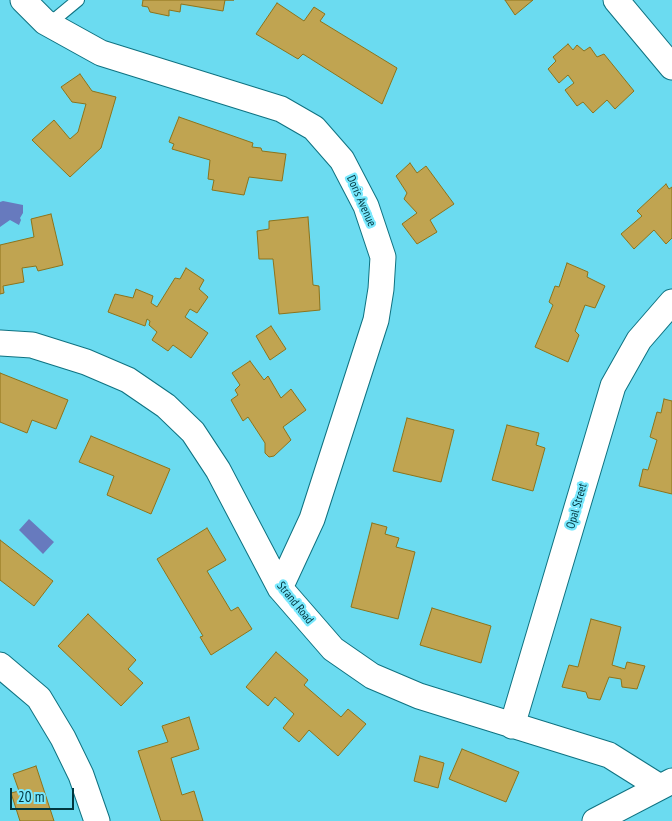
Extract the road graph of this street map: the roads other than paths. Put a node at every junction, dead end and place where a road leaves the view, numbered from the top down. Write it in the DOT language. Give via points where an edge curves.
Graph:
graph roads {
  1 [pos="23,0"];
  2 [pos="78,0"];
  3 [pos="616,0"];
  4 [pos="49,24"];
  5 [pos="672,68"];
  6 [pos="672,302"];
  7 [pos="0,343"];
  8 [pos="280,588"];
  9 [pos="0,666"];
  10 [pos="512,726"];
  11 [pos="666,784"];
  12 [pos="97,821"];
  13 [pos="595,821"];
  1 -- 4 [label="street, Doris Avenue"];
  2 -- 4 [label="lane"];
  3 -- 5 [label="street"];
  4 -- 8 [label="street, Doris Avenue" via="101,53 281,109 306,123 342,160 366,206 383,257 376,320 312,519"];
  6 -- 10 [label="street, Opal Street" via="639,340 613,386"];
  7 -- 8 [label="street, Strand Road" via="32,345 86,362 128,380 166,406 193,432 218,470"];
  8 -- 10 [label="street, Strand Road" via="333,648 372,676 419,696"];
  9 -- 12 [label="street" via="39,698 81,775"];
  10 -- 11 [label="street, Strand Road" via="610,755"];
  11 -- 13 [label="street"];
}
